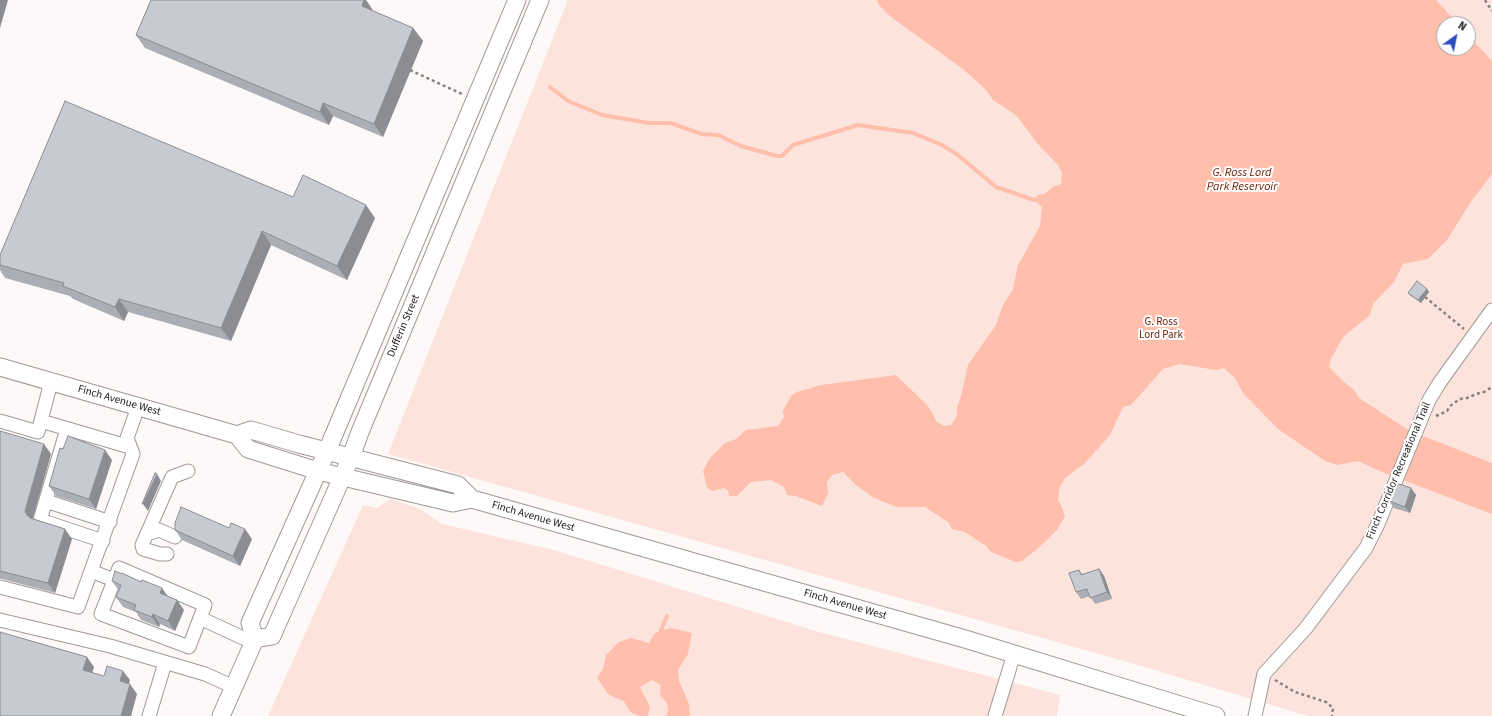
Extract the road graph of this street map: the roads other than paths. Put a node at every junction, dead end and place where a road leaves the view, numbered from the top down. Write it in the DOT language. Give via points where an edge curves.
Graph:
graph roads {
  1 [pos="517,0"];
  2 [pos="540,0"];
  3 [pos="1492,310"];
  4 [pos="0,367"];
  5 [pos="51,382"];
  6 [pos="138,407"];
  7 [pos="0,421"];
  8 [pos="40,421"];
  9 [pos="67,429"];
  10 [pos="237,436"];
  11 [pos="130,447"];
  12 [pos="327,451"];
  13 [pos="351,456"];
  14 [pos="188,471"];
  15 [pos="318,471"];
  16 [pos="342,476"];
  17 [pos="472,499"];
  18 [pos="46,501"];
  19 [pos="110,522"];
  20 [pos="147,534"];
  21 [pos="175,537"];
  22 [pos="103,541"];
  23 [pos="167,554"];
  24 [pos="92,571"];
  25 [pos="114,580"];
  26 [pos="0,587"];
  27 [pos="200,618"];
  28 [pos="0,620"];
  29 [pos="255,641"];
  30 [pos="1014,654"];
  31 [pos="165,663"];
  32 [pos="234,686"];
  33 [pos="149,716"];
  34 [pos="221,716"];
  35 [pos="995,716"];
  36 [pos="1216,716"];
  37 [pos="1255,716"];
  1 -- 12 [label="main road"];
  2 -- 13 [label="main road, Dufferin Street"];
  3 -- 37 [label="lane, Finch Corridor Recreational Trail" via="1440,382 1423,412 1366,548 1306,628 1264,674"];
  4 -- 5 [label="main road, Finch Avenue West"];
  5 -- 6 [label="main road, Finch Avenue West"];
  5 -- 8 [label="lane"];
  6 -- 10 [label="main road, Finch Avenue West"];
  6 -- 11 [label="lane" via="127,438"];
  7 -- 8 [label="lane" via="38,432"];
  8 -- 9 [label="lane"];
  9 -- 11 [label="lane"];
  9 -- 18 [label="lane"];
  10 -- 12 [label="main road, Finch Avenue West" via="251,430"];
  10 -- 15 [label="main road, Finch Avenue West" via="248,449"];
  11 -- 19 [label="lane" via="133,454"];
  12 -- 13 [label="main road, Finch Avenue West"];
  12 -- 15 [label="main road"];
  13 -- 16 [label="main road, Dufferin Street"];
  13 -- 17 [label="main road, Finch Avenue West" via="458,485"];
  14 -- 20 [label="lane" via="172,477"];
  15 -- 16 [label="main road, Finch Avenue West"];
  15 -- 29 [label="main road" via="250,623"];
  16 -- 17 [label="main road, Finch Avenue West" via="453,503"];
  16 -- 29 [label="main road, Dufferin Street" via="272,636"];
  17 -- 30 [label="main road, Finch Avenue West"];
  18 -- 19 [label="lane"];
  18 -- 22 [label="lane" via="40,520"];
  19 -- 22 [label="lane"];
  20 -- 21 [label="lane" via="159,530"];
  20 -- 23 [label="lane" via="143,549"];
  22 -- 24 [label="lane"];
  24 -- 25 [label="lane"];
  24 -- 26 [label="lane" via="78,607"];
  25 -- 27 [label="lane" via="119,568 205,604"];
  25 -- 27 [label="lane" via="101,614 189,647"];
  27 -- 29 [label="lane"];
  28 -- 31 [label="lane" via="110,646"];
  29 -- 32 [label="main road"];
  30 -- 35 [label="lane"];
  30 -- 36 [label="main road, Finch Avenue West"];
  31 -- 32 [label="lane" via="205,674"];
  31 -- 33 [label="lane"];
  32 -- 34 [label="main road"];
}
